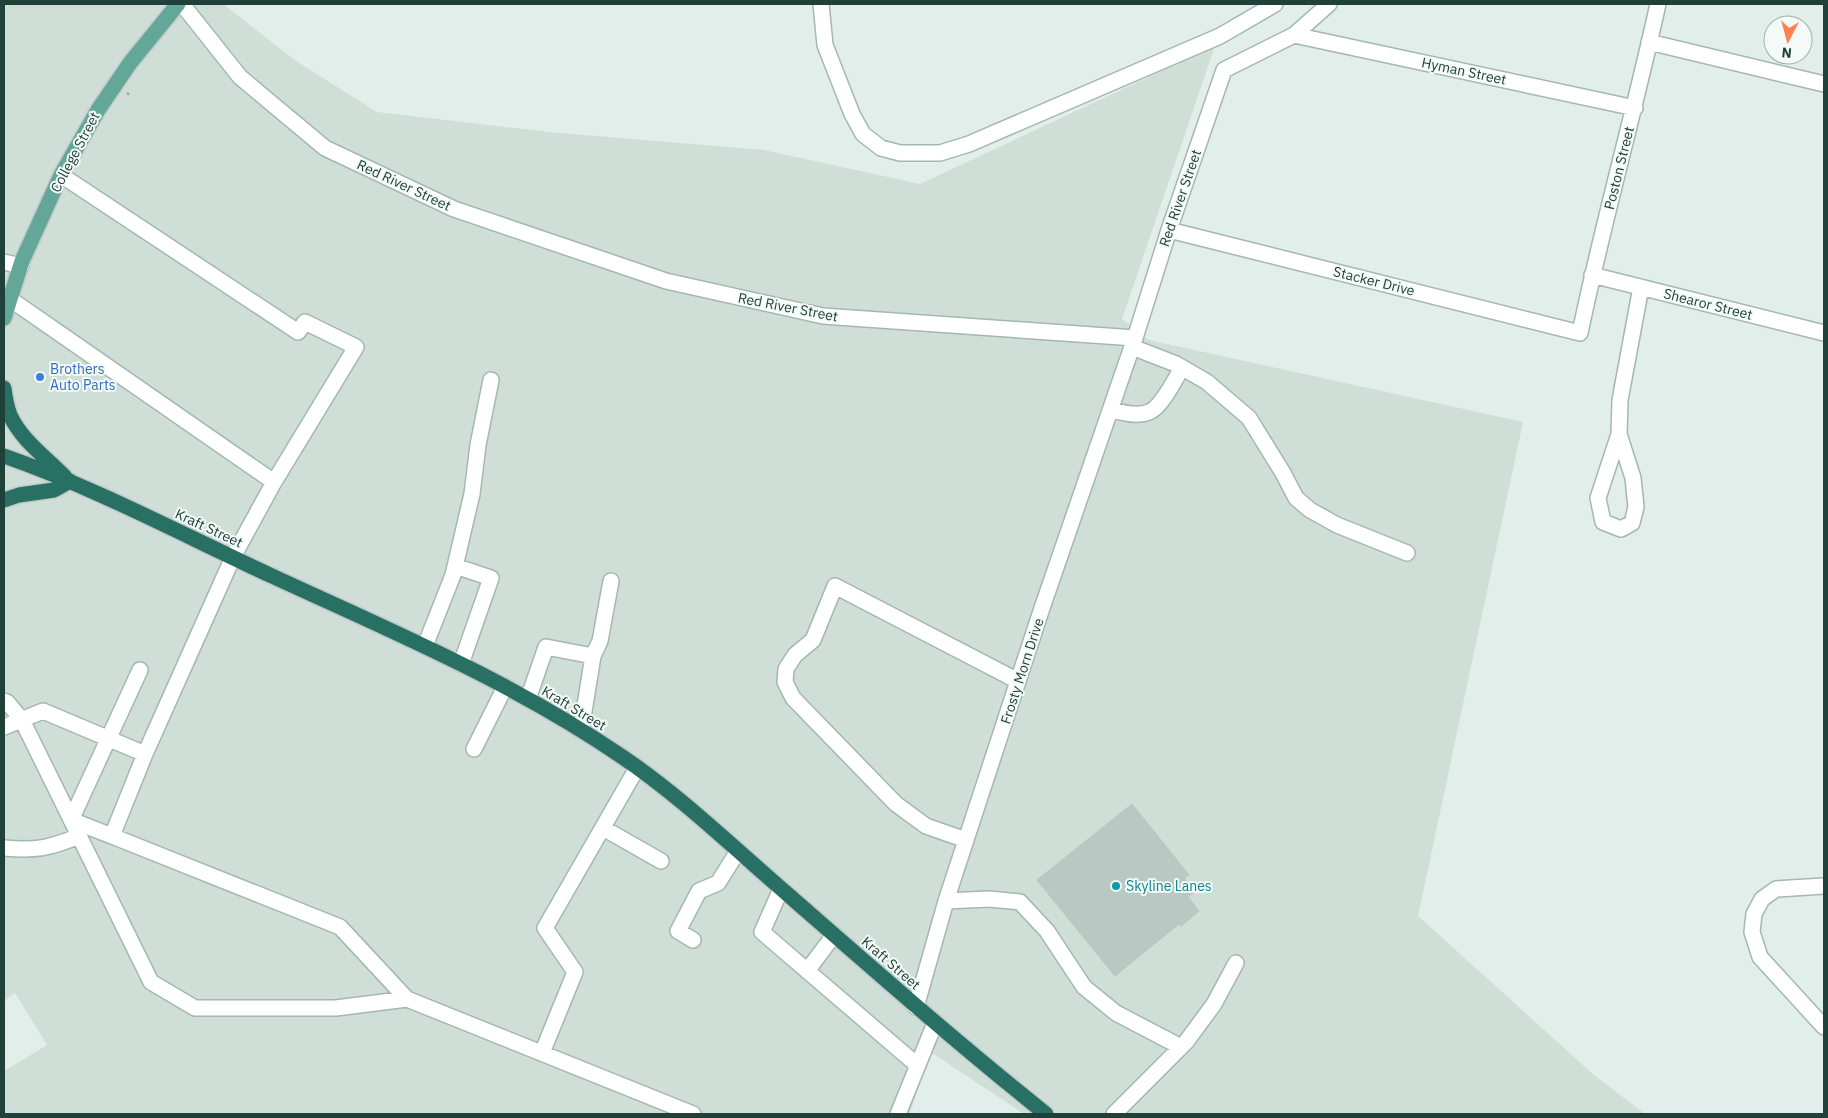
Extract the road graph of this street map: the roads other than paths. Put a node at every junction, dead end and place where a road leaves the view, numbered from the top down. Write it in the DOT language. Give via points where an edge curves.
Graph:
graph roads {
  1 [pos="178,4"];
  2 [pos="182,4"];
  3 [pos="821,4"];
  4 [pos="1275,4"];
  5 [pos="1329,4"];
  6 [pos="1658,4"];
  7 [pos="1294,35"];
  8 [pos="1649,42"];
  9 [pos="1824,84"];
  10 [pos="1635,108"];
  11 [pos="61,175"];
  12 [pos="1169,230"];
  13 [pos="4,262"];
  14 [pos="21,266"];
  15 [pos="1592,275"];
  16 [pos="1641,287"];
  17 [pos="10,299"];
  18 [pos="4,318"];
  19 [pos="1580,333"];
  20 [pos="1824,333"];
  21 [pos="1134,342"];
  22 [pos="1182,368"];
  23 [pos="490,380"];
  24 [pos="4,388"];
  25 [pos="1110,409"];
  26 [pos="1619,434"];
  27 [pos="4,456"];
  28 [pos="70,482"];
  29 [pos="274,482"];
  30 [pos="4,500"];
  31 [pos="1407,553"];
  32 [pos="233,558"];
  33 [pos="455,566"];
  34 [pos="611,580"];
  35 [pos="425,646"];
  36 [pos="594,656"];
  37 [pos="461,664"];
  38 [pos="140,670"];
  39 [pos="1018,681"];
  40 [pos="505,686"];
  41 [pos="528,699"];
  42 [pos="4,701"];
  43 [pos="22,720"];
  44 [pos="4,728"];
  45 [pos="581,730"];
  46 [pos="108,738"];
  47 [pos="474,749"];
  48 [pos="145,754"];
  49 [pos="637,768"];
  50 [pos="71,820"];
  51 [pos="603,828"];
  52 [pos="79,836"];
  53 [pos="112,836"];
  54 [pos="966,840"];
  55 [pos="4,848"];
  56 [pos="738,851"];
  57 [pos="661,861"];
  58 [pos="1824,886"];
  59 [pos="781,889"];
  60 [pos="946,900"];
  61 [pos="834,935"];
  62 [pos="693,940"];
  63 [pos="1236,963"];
  64 [pos="807,970"];
  65 [pos="407,999"];
  66 [pos="916,1007"];
  67 [pos="935,1023"];
  68 [pos="1824,1027"];
  69 [pos="1181,1047"];
  70 [pos="542,1053"];
  71 [pos="917,1065"];
  72 [pos="693,1114"];
  73 [pos="898,1114"];
  74 [pos="1046,1114"];
  75 [pos="1114,1114"];
  1 -- 11 [label="main road, College Street" via="130,63 98,110"];
  2 -- 21 [label="street, Red River Street" via="240,77 326,148 454,209 666,281 823,316"];
  3 -- 4 [label="street" via="825,45 852,114 863,134 881,148 900,153 940,153 970,144 1220,36"];
  5 -- 7 [label="street, Red River Street"];
  6 -- 8 [label="street, Poston Street"];
  7 -- 10 [label="street, Hyman Street"];
  7 -- 12 [label="street, Red River Street" via="1224,70"];
  8 -- 9 [label="street"];
  8 -- 10 [label="street, Poston Street"];
  10 -- 15 [label="street, Poston Street"];
  11 -- 14 [label="main road, College Street"];
  11 -- 29 [label="street" via="298,332 305,322 356,347"];
  12 -- 19 [label="street, Stacker Drive"];
  12 -- 21 [label="street, Red River Street"];
  13 -- 14 [label="street"];
  14 -- 17 [label="main road, College Street"];
  15 -- 16 [label="street, Shearor Street"];
  15 -- 19 [label="street, Poston Street"];
  16 -- 20 [label="street, Shearor Street"];
  16 -- 26 [label="street" via="1620,400"];
  17 -- 18 [label="main road, College Street"];
  17 -- 29 [label="street"];
  21 -- 22 [label="street"];
  21 -- 25 [label="street, Frosty Morn Drive"];
  22 -- 25 [label="street" via="1163,399 1150,412 1128,414"];
  22 -- 31 [label="street" via="1208,382 1249,418 1296,498 1310,510 1337,525"];
  23 -- 33 [label="street" via="472,494"];
  24 -- 28 [label="highway" via="10,415 17,426"];
  25 -- 39 [label="street, Frosty Morn Drive"];
  26 -- 26 [label="street" via="1633,478 1636,507 1632,523 1621,529 1603,522 1598,498"];
  27 -- 28 [label="highway, Kraft Street"];
  28 -- 30 [label="highway" via="54,490"];
  28 -- 32 [label="highway, Kraft Street"];
  29 -- 32 [label="street"];
  32 -- 35 [label="highway, Kraft Street"];
  32 -- 48 [label="street"];
  33 -- 35 [label="street"];
  33 -- 37 [label="street" via="491,578"];
  34 -- 36 [label="street" via="600,641"];
  35 -- 37 [label="highway, Kraft Street"];
  36 -- 41 [label="street" via="546,647"];
  36 -- 45 [label="street"];
  37 -- 40 [label="highway, Kraft Street"];
  38 -- 46 [label="street"];
  39 -- 54 [label="street, Frosty Morn Drive"];
  39 -- 54 [label="street" via="835,586 813,640 795,655 786,669 785,682 792,698 896,804 926,826"];
  40 -- 41 [label="highway, Kraft Street"];
  40 -- 47 [label="street"];
  41 -- 45 [label="highway, Kraft Street"];
  42 -- 43 [label="street"];
  43 -- 44 [label="street"];
  43 -- 46 [label="street" via="43,712"];
  43 -- 50 [label="street"];
  45 -- 49 [label="highway, Kraft Street"];
  46 -- 48 [label="street"];
  46 -- 50 [label="street"];
  48 -- 53 [label="street"];
  49 -- 51 [label="street"];
  49 -- 56 [label="highway, Kraft Street"];
  50 -- 52 [label="street"];
  50 -- 53 [label="street"];
  51 -- 57 [label="street"];
  51 -- 70 [label="street" via="545,928 574,972"];
  52 -- 55 [label="street" via="43,848"];
  52 -- 65 [label="street" via="151,982 194,1008 336,1008"];
  53 -- 65 [label="street" via="340,926"];
  54 -- 60 [label="street, Frosty Morn Drive"];
  56 -- 59 [label="highway, Kraft Street"];
  56 -- 62 [label="street" via="718,883 699,891 678,931"];
  58 -- 68 [label="street" via="1776,889 1762,899 1754,914 1752,932 1760,957"];
  59 -- 61 [label="highway, Kraft Street"];
  59 -- 64 [label="street" via="762,932"];
  60 -- 66 [label="street, Frosty Morn Drive"];
  60 -- 69 [label="street" via="1020,902 1047,931 1084,988 1116,1012"];
  61 -- 64 [label="street"];
  61 -- 66 [label="highway, Kraft Street"];
  63 -- 69 [label="street" via="1214,1004"];
  64 -- 71 [label="street"];
  65 -- 70 [label="street"];
  66 -- 67 [label="highway, Kraft Street"];
  67 -- 71 [label="street"];
  67 -- 74 [label="highway, Kraft Street"];
  69 -- 75 [label="street"];
  70 -- 72 [label="street"];
  71 -- 73 [label="street"];
}
